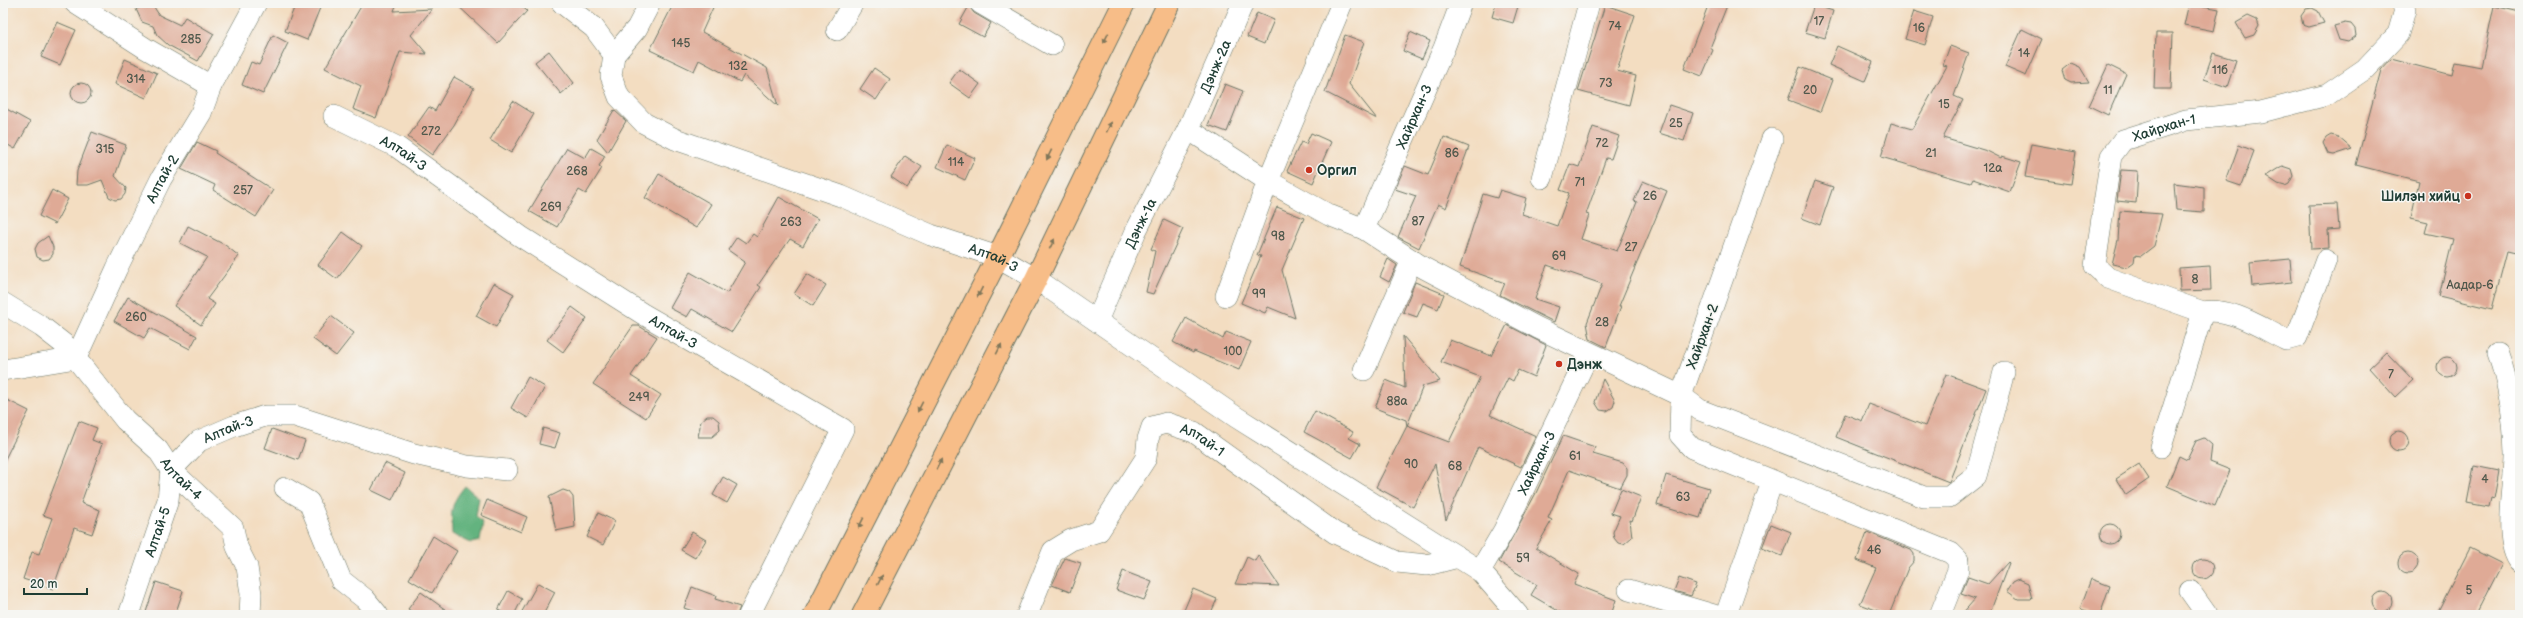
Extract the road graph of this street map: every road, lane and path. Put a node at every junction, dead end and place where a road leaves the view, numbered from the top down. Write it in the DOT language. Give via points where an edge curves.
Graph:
graph roads {
  1 [pos="76,3"];
  2 [pos="256,3"];
  3 [pos="562,3"];
  4 [pos="650,3"];
  5 [pos="853,3"];
  6 [pos="980,3"];
  7 [pos="1124,3"];
  8 [pos="1170,3"];
  9 [pos="1243,3"];
  10 [pos="1342,3"];
  11 [pos="1461,3"];
  12 [pos="1589,3"];
  13 [pos="2402,3"];
  14 [pos="837,30"];
  15 [pos="1052,45"];
  16 [pos="614,55"];
  17 [pos="211,86"];
  18 [pos="334,116"];
  19 [pos="1188,129"];
  20 [pos="1772,139"];
  21 [pos="1542,178"];
  22 [pos="1268,181"];
  23 [pos="1364,229"];
  24 [pos="998,257"];
  25 [pos="1412,260"];
  26 [pos="2326,260"];
  27 [pos="1036,279"];
  28 [pos="1226,296"];
  29 [pos="3,303"];
  30 [pos="2203,312"];
  31 [pos="1098,321"];
  32 [pos="1589,353"];
  33 [pos="2498,354"];
  34 [pos="76,358"];
  35 [pos="3,370"];
  36 [pos="1364,370"];
  37 [pos="2004,372"];
  38 [pos="1681,396"];
  39 [pos="2161,447"];
  40 [pos="171,470"];
  41 [pos="507,470"];
  42 [pos="1772,482"];
  43 [pos="285,488"];
  44 [pos="1458,557"];
  45 [pos="2520,562"];
  46 [pos="1480,571"];
  47 [pos="1628,590"];
  48 [pos="2190,591"];
  49 [pos="129,615"];
  50 [pos="250,615"];
  51 [pos="378,615"];
  52 [pos="749,615"];
  53 [pos="815,615"];
  54 [pos="863,615"];
  55 [pos="1027,615"];
  56 [pos="1518,615"];
  57 [pos="1714,615"];
  58 [pos="1726,615"];
  59 [pos="1940,615"];
  60 [pos="2207,615"];
  1 -- 17 [label="street" via="145,48"];
  2 -- 17 [label="street, Алтай-2"];
  3 -- 16 [label="street" via="594,28"];
  4 -- 16 [label="street" via="637,28"];
  5 -- 14 [label="street"];
  6 -- 15 [label="street"];
  7 -- 24 [label="main road, one-way"];
  27 -- 8 [label="main road, one-way"];
  9 -- 19 [label="street, Дэнж-2а"];
  10 -- 22 [label="street"];
  11 -- 23 [label="street, Хайрхан-3" via="1444,48"];
  12 -- 21 [label="street"];
  13 -- 30 [label="street, Хайрхан-1" via="2405,10 2398,34 2365,69 2327,95 2261,112 2186,120 2123,140 2110,156 2095,266 2108,278"];
  16 -- 24 [label="street, Алтай-3" via="611,76 619,97 644,123 675,140 841,196 931,235"];
  17 -- 34 [label="street, Алтай-2" via="201,113 161,179"];
  18 -- 52 [label="street, Алтай-3" via="397,147 520,236 643,314 843,429"];
  19 -- 22 [label="street"];
  19 -- 31 [label="street, Дэнж-1а" via="1136,231"];
  20 -- 38 [label="street, Хайрхан-2"];
  22 -- 23 [label="street" via="1329,215"];
  22 -- 28 [label="street"];
  23 -- 25 [label="street"];
  24 -- 27 [label="street, Алтай-3"];
  24 -- 53 [label="main road, one-way"];
  25 -- 32 [label="street"];
  25 -- 36 [label="street"];
  26 -- 30 [label="street, Хайрхан-1" via="2297,336 2286,340 2229,313 2215,310"];
  27 -- 31 [label="street, Алтай-3"];
  54 -- 27 [label="main road, one-way"];
  29 -- 34 [label="street" via="42,327 65,345"];
  30 -- 39 [label="street"];
  31 -- 44 [label="street, Алтай-3" via="1236,417"];
  32 -- 38 [label="street"];
  32 -- 46 [label="street, Хайрхан-3" via="1504,530"];
  33 -- 45 [label="street" via="2506,376 2515,454 2511,521 2513,547"];
  34 -- 35 [label="street"];
  34 -- 40 [label="street, Алтай-4" via="125,420 158,450"];
  37 -- 38 [label="street" via="1976,476 1949,497 1924,498 1700,410"];
  38 -- 42 [label="street, Хайрхан-2" via="1680,435 1692,448"];
  40 -- 41 [label="street, Алтай-3" via="199,441 265,416 294,416 414,454 466,466"];
  40 -- 49 [label="street, Алтай-5" via="168,500"];
  40 -- 50 [label="street, Алтай-4" via="233,528 237,547 247,567 251,594"];
  42 -- 58 [label="street"];
  42 -- 59 [label="street, Хайрхан-2" via="1951,553 1958,560 1958,570"];
  43 -- 51 [label="street" via="309,502 341,580 366,599"];
  44 -- 46 [label="street, Алтай-3"];
  44 -- 55 [label="street, Алтай-1" via="1427,565 1397,562 1336,533 1194,432 1166,423 1152,427 1146,458 1099,531 1071,540 1053,551"];
  46 -- 56 [label="street, Алтай-3"];
  47 -- 57 [label="street"];
  48 -- 60 [label="street"];
}
